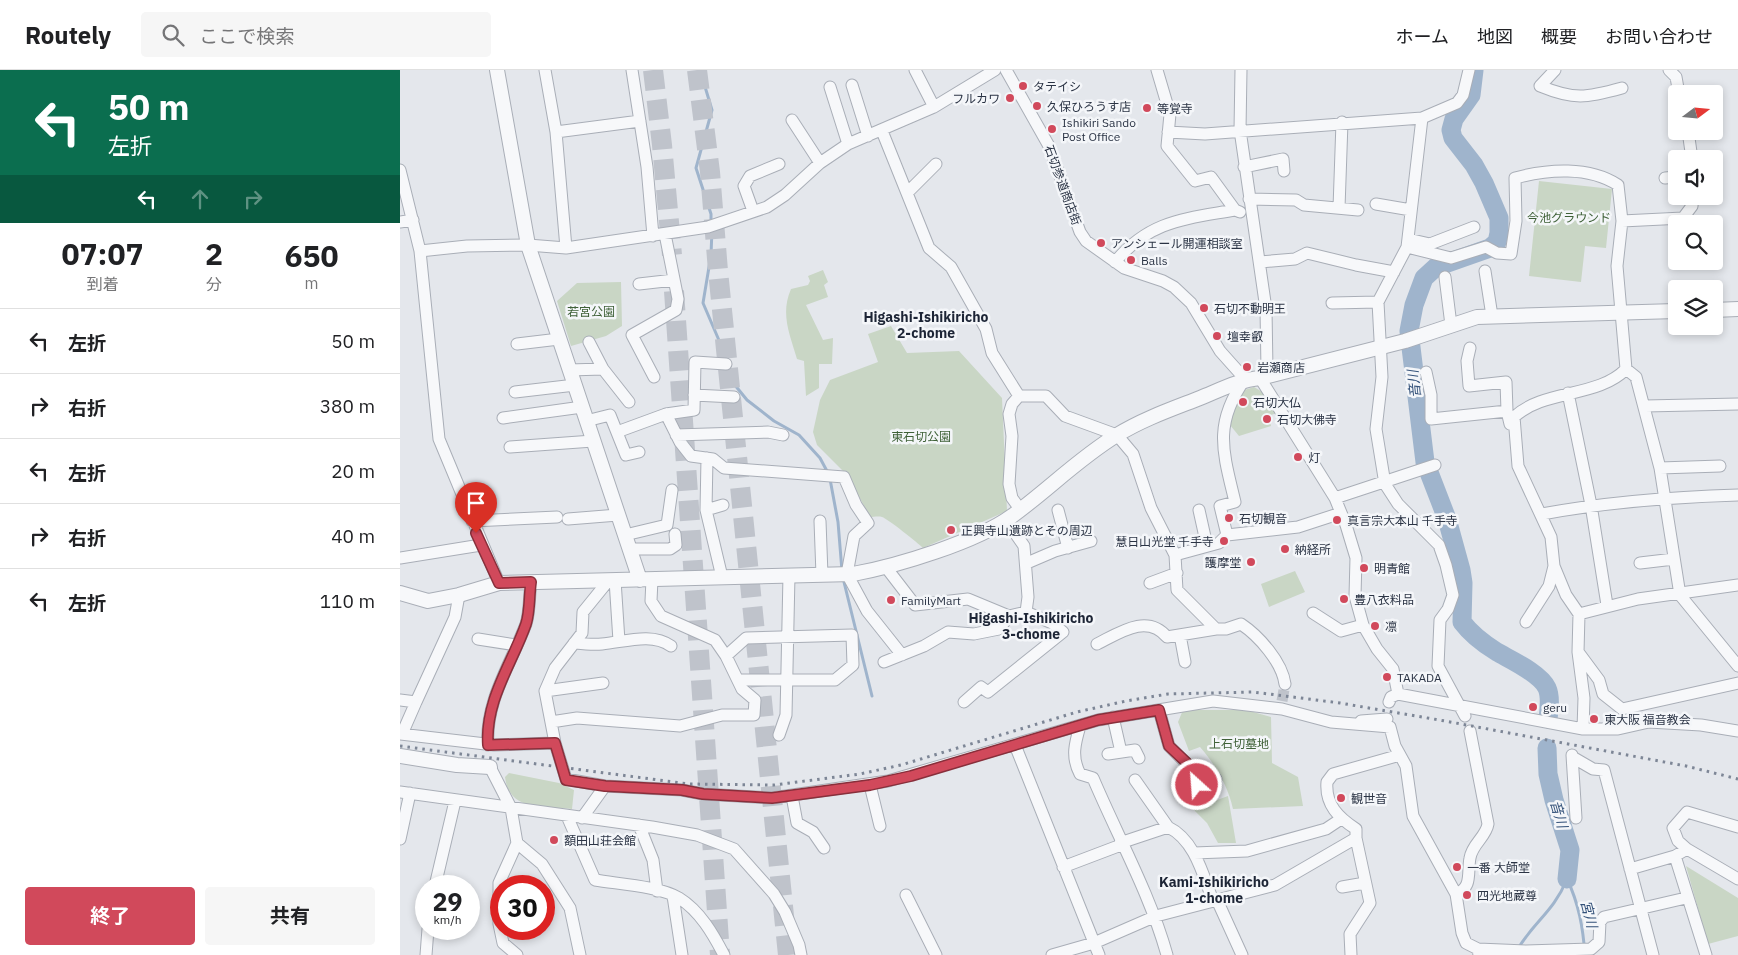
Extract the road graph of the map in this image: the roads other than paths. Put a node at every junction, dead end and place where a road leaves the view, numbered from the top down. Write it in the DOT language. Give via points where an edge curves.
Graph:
graph roads {
  1 [pos="497,70"];
  2 [pos="545,70"];
  3 [pos="632,70"];
  4 [pos="915,70"];
  5 [pos="995,70"];
  6 [pos="1006,70"];
  7 [pos="1157,70"];
  8 [pos="1241,70"];
  9 [pos="1469,70"];
  10 [pos="1555,70"];
  11 [pos="1669,70"];
  12 [pos="852,85"];
  13 [pos="1677,85"];
  14 [pos="830,87"];
  15 [pos="1622,88"];
  16 [pos="934,107"];
  17 [pos="1422,118"];
  18 [pos="792,120"];
  19 [pos="640,121"];
  20 [pos="1342,122"];
  21 [pos="1240,130"];
  22 [pos="882,131"];
  23 [pos="556,132"];
  24 [pos="1168,132"];
  25 [pos="868,136"];
  26 [pos="848,144"];
  27 [pos="820,163"];
  28 [pos="779,164"];
  29 [pos="936,164"];
  30 [pos="1244,167"];
  31 [pos="400,170"];
  32 [pos="1284,172"];
  33 [pos="907,193"];
  34 [pos="1249,200"];
  35 [pos="1376,204"];
  36 [pos="1692,205"];
  37 [pos="1339,208"];
  38 [pos="1235,210"];
  39 [pos="1358,210"];
  40 [pos="1412,210"];
  41 [pos="754,211"];
  42 [pos="1252,218"];
  43 [pos="413,220"];
  44 [pos="1622,221"];
  45 [pos="400,222"];
  46 [pos="1474,227"];
  47 [pos="659,235"];
  48 [pos="1408,243"];
  49 [pos="528,245"];
  50 [pos="566,248"];
  51 [pos="420,251"];
  52 [pos="1115,262"];
  53 [pos="1260,262"];
  54 [pos="1485,271"];
  55 [pos="1394,272"];
  56 [pos="1445,276"];
  57 [pos="674,280"];
  58 [pos="639,284"];
  59 [pos="1378,302"];
  60 [pos="1332,303"];
  61 [pos="1738,309"];
  62 [pos="1723,310"];
  63 [pos="1668,311"];
  64 [pos="1620,313"];
  65 [pos="1492,316"];
  66 [pos="1451,325"];
  67 [pos="559,339"];
  68 [pos="590,342"];
  69 [pos="517,344"];
  70 [pos="1381,347"];
  71 [pos="1470,348"];
  72 [pos="726,364"];
  73 [pos="603,369"];
  74 [pos="1626,369"];
  75 [pos="569,370"];
  76 [pos="1426,372"];
  77 [pos="654,377"];
  78 [pos="1260,378"];
  79 [pos="1245,379"];
  80 [pos="574,385"];
  81 [pos="515,392"];
  82 [pos="1568,394"];
  83 [pos="694,396"];
  84 [pos="1019,396"];
  85 [pos="734,397"];
  86 [pos="629,402"];
  87 [pos="1738,404"];
  88 [pos="1644,406"];
  89 [pos="582,407"];
  90 [pos="1507,411"];
  91 [pos="666,414"];
  92 [pos="503,418"];
  93 [pos="586,421"];
  94 [pos="1514,424"];
  95 [pos="617,432"];
  96 [pos="676,435"];
  97 [pos="783,435"];
  98 [pos="1117,435"];
  99 [pos="593,441"];
  100 [pos="510,447"];
  101 [pos="639,452"];
  102 [pos="707,458"];
  103 [pos="1435,465"];
  104 [pos="1720,466"];
  105 [pos="1660,468"];
  106 [pos="1384,482"];
  107 [pos="672,490"];
  108 [pos="1738,494"];
  109 [pos="1663,497"];
  110 [pos="1335,498"];
  111 [pos="723,505"];
  112 [pos="1591,505"];
  113 [pos="1020,509"];
  114 [pos="706,510"];
  115 [pos="1058,510"];
  116 [pos="1199,510"];
  117 [pos="1341,513"];
  118 [pos="1542,514"];
  119 [pos="618,515"];
  120 [pos="1006,520"];
  121 [pos="472,521"];
  122 [pos="820,521"];
  123 [pos="675,534"];
  124 [pos="1227,535"];
  125 [pos="625,536"];
  126 [pos="1091,541"];
  127 [pos="481,545"];
  128 [pos="1207,546"];
  129 [pos="1068,548"];
  130 [pos="630,549"];
  131 [pos="1175,554"];
  132 [pos="400,558"];
  133 [pos="1674,559"];
  134 [pos="1640,562"];
  135 [pos="1027,563"];
  136 [pos="885,566"];
  137 [pos="1554,566"];
  138 [pos="847,574"];
  139 [pos="1177,574"];
  140 [pos="822,575"];
  141 [pos="789,576"];
  142 [pos="722,577"];
  143 [pos="646,579"];
  144 [pos="612,580"];
  145 [pos="531,582"];
  146 [pos="499,583"];
  147 [pos="1150,583"];
  148 [pos="1738,586"];
  149 [pos="400,593"];
  150 [pos="459,595"];
  151 [pos="1680,595"];
  152 [pos="1607,605"];
  153 [pos="1026,612"];
  154 [pos="1313,613"];
  155 [pos="1579,614"];
  156 [pos="1009,616"];
  157 [pos="1526,622"];
  158 [pos="1363,625"];
  159 [pos="1216,629"];
  160 [pos="788,635"];
  161 [pos="1180,635"];
  162 [pos="478,639"];
  163 [pos="619,641"];
  164 [pos="574,643"];
  165 [pos="1097,644"];
  166 [pos="516,645"];
  167 [pos="671,646"];
  168 [pos="1578,652"];
  169 [pos="902,655"];
  170 [pos="726,656"];
  171 [pos="884,662"];
  172 [pos="1185,662"];
  173 [pos="1737,664"];
  174 [pos="591,673"];
  175 [pos="738,680"];
  176 [pos="786,681"];
  177 [pos="1738,683"];
  178 [pos="1284,684"];
  179 [pos="545,691"];
  180 [pos="400,700"];
  181 [pos="416,702"];
  182 [pos="964,702"];
  183 [pos="1159,710"];
  184 [pos="1463,712"];
  185 [pos="1113,717"];
  186 [pos="1387,718"];
  187 [pos="551,722"];
  188 [pos="1352,725"];
  189 [pos="1080,726"];
  190 [pos="1582,729"];
  191 [pos="1738,730"];
  192 [pos="1470,731"];
  193 [pos="401,734"];
  194 [pos="779,735"];
  195 [pos="555,743"];
  196 [pos="488,745"];
  197 [pos="1015,745"];
  198 [pos="1121,752"];
  199 [pos="1108,754"];
  200 [pos="1400,755"];
  201 [pos="400,756"];
  202 [pos="1139,758"];
  203 [pos="490,767"];
  204 [pos="1216,779"];
  205 [pos="1135,780"];
  206 [pos="870,785"];
  207 [pos="1197,785"];
  208 [pos="605,786"];
  209 [pos="1183,790"];
  210 [pos="405,792"];
  211 [pos="792,796"];
  212 [pos="455,801"];
  213 [pos="511,808"];
  214 [pos="567,816"];
  215 [pos="582,818"];
  216 [pos="1576,818"];
  217 [pos="1341,819"];
  218 [pos="639,825"];
  219 [pos="880,826"];
  220 [pos="1168,827"];
  221 [pos="1738,827"];
  222 [pos="1356,838"];
  223 [pos="400,839"];
  224 [pos="517,843"];
  225 [pos="1121,844"];
  226 [pos="824,848"];
  227 [pos="1687,849"];
  228 [pos="1194,852"];
  229 [pos="1675,856"];
  230 [pos="1063,867"];
  231 [pos="1630,869"];
  232 [pos="438,875"];
  233 [pos="1738,879"];
  234 [pos="1365,883"];
  235 [pos="1342,887"];
  236 [pos="657,891"];
  237 [pos="1456,894"];
  238 [pos="906,895"];
  239 [pos="672,896"];
  240 [pos="1686,898"];
  241 [pos="1215,901"];
  242 [pos="1642,908"];
  243 [pos="1156,916"];
  244 [pos="427,940"];
  245 [pos="1094,943"];
  246 [pos="1704,951"];
  247 [pos="1479,952"];
  248 [pos="426,955"];
  249 [pos="517,955"];
  250 [pos="580,955"];
  251 [pos="682,955"];
  252 [pos="724,955"];
  253 [pos="801,955"];
  254 [pos="936,955"];
  255 [pos="1052,955"];
  256 [pos="1099,955"];
  257 [pos="1168,955"];
  258 [pos="1242,955"];
  259 [pos="1351,955"];
  260 [pos="1654,955"];
  261 [pos="1693,955"];
  1 -- 49 [label="street"];
  2 -- 23 [label="street"];
  3 -- 19 [label="street"];
  4 -- 16 [label="street"];
  5 -- 16 [label="street"];
  6 -- 52 [label="street, 石切参道商店街" via="1049,146 1080,232 1086,241"];
  7 -- 24 [label="street" via="1170,114"];
  8 -- 21 [label="street"];
  9 -- 17 [label="street" via="1463,95 1457,102"];
  10 -- 15 [label="street" via="1540,86 1563,96 1589,97"];
  11 -- 13 [label="street" via="1676,77"];
  12 -- 25 [label="street"];
  14 -- 26 [label="street"];
  16 -- 22 [label="street"];
  17 -- 20 [label="street"];
  17 -- 40 [label="street"];
  18 -- 27 [label="street"];
  19 -- 23 [label="street"];
  19 -- 47 [label="street"];
  20 -- 21 [label="street"];
  20 -- 37 [label="street"];
  21 -- 24 [label="street" via="1205,134"];
  21 -- 30 [label="street"];
  22 -- 25 [label="street"];
  22 -- 33 [label="street"];
  23 -- 50 [label="street"];
  24 -- 38 [label="street" via="1167,146 1195,181 1211,177"];
  25 -- 26 [label="street"];
  26 -- 27 [label="street"];
  27 -- 41 [label="street" via="785,195"];
  28 -- 41 [label="street" via="750,176 744,186"];
  29 -- 33 [label="street"];
  30 -- 32 [label="street" via="1283,159"];
  30 -- 34 [label="street"];
  31 -- 43 [label="street"];
  33 -- 84 [label="street" via="929,248 951,267 986,329 992,353"];
  34 -- 37 [label="street" via="1296,200 1304,205"];
  34 -- 42 [label="street"];
  35 -- 40 [label="street"];
  36 -- 44 [label="street" via="1683,218"];
  37 -- 39 [label="street"];
  38 -- 42 [label="street"];
  38 -- 52 [label="street" via="1170,221 1143,235"];
  40 -- 48 [label="street"];
  41 -- 47 [label="street" via="708,227"];
  42 -- 53 [label="street"];
  43 -- 45 [label="street"];
  43 -- 51 [label="street"];
  44 -- 48 [label="street" via="1618,185 1606,177 1573,170 1529,174 1515,178 1516,221 1511,254 1497,253 1486,246 1451,258"];
  44 -- 64 [label="street" via="1617,266"];
  46 -- 48 [label="street" via="1430,244"];
  47 -- 50 [label="street"];
  47 -- 57 [label="street"];
  48 -- 55 [label="street"];
  49 -- 50 [label="street"];
  49 -- 51 [label="street"];
  49 -- 67 [label="street"];
  51 -- 121 [label="street" via="439,440"];
  52 -- 79 [label="street, 石切参道商店街" via="1174,287 1195,308 1220,351"];
  53 -- 55 [label="street" via="1295,259 1307,252 1356,266"];
  53 -- 78 [label="street" via="1266,309 1267,370"];
  54 -- 65 [label="street"];
  55 -- 59 [label="street"];
  56 -- 66 [label="street"];
  57 -- 58 [label="street"];
  57 -- 77 [label="street" via="678,299 676,310 632,335"];
  59 -- 60 [label="street"];
  59 -- 70 [label="street"];
  61 -- 62 [label="street"];
  63 -- 64 [label="street"];
  64 -- 65 [label="street"];
  64 -- 74 [label="street"];
  65 -- 66 [label="street"];
  66 -- 70 [label="street"];
  67 -- 69 [label="street"];
  67 -- 75 [label="street"];
  68 -- 73 [label="street"];
  70 -- 78 [label="street"];
  70 -- 106 [label="street" via="1382,394 1376,421"];
  71 -- 90 [label="street" via="1467,361 1469,386 1506,382"];
  72 -- 83 [label="street" via="695,362"];
  73 -- 75 [label="street"];
  73 -- 86 [label="street"];
  74 -- 82 [label="street" via="1617,378"];
  74 -- 88 [label="street" via="1636,377"];
  75 -- 80 [label="street"];
  76 -- 90 [label="street" via="1431,395 1431,419"];
  78 -- 79 [label="street"];
  78 -- 110 [label="street"];
  79 -- 98 [label="street" via="1162,412"];
  79 -- 124 [label="street" via="1224,425 1224,457 1235,502 1220,506"];
  80 -- 81 [label="street"];
  80 -- 89 [label="street"];
  82 -- 94 [label="street" via="1520,411 1514,417"];
  82 -- 112 [label="street"];
  83 -- 85 [label="street"];
  83 -- 91 [label="street" via="694,410"];
  84 -- 98 [label="street" via="1046,396 1065,416"];
  84 -- 113 [label="street" via="1009,414 1012,436 1009,484 1012,498"];
  87 -- 88 [label="street"];
  88 -- 105 [label="street"];
  89 -- 92 [label="street"];
  89 -- 93 [label="street"];
  90 -- 94 [label="street" via="1509,424"];
  91 -- 95 [label="street"];
  91 -- 96 [label="street"];
  93 -- 95 [label="street" via="610,415"];
  93 -- 99 [label="street"];
  94 -- 118 [label="street" via="1518,466"];
  95 -- 101 [label="street" via="626,455"];
  96 -- 97 [label="street" via="768,432"];
  96 -- 102 [label="street" via="691,456"];
  98 -- 113 [label="street"];
  98 -- 131 [label="street" via="1133,454 1151,508"];
  99 -- 100 [label="street"];
  99 -- 119 [label="street"];
  102 -- 114 [label="street"];
  102 -- 138 [label="street" via="724,468 844,477 868,524 854,536"];
  103 -- 106 [label="street"];
  104 -- 105 [label="street"];
  105 -- 109 [label="street"];
  106 -- 110 [label="street"];
  106 -- 184 [label="street" via="1398,504 1439,545 1446,565 1453,595 1440,620 1438,666"];
  107 -- 125 [label="street" via="667,525"];
  108 -- 109 [label="street"];
  109 -- 112 [label="street"];
  109 -- 133 [label="street"];
  110 -- 117 [label="street"];
  111 -- 114 [label="street"];
  112 -- 118 [label="street"];
  112 -- 152 [label="street"];
  113 -- 120 [label="street"];
  114 -- 142 [label="street"];
  115 -- 129 [label="street"];
  116 -- 128 [label="street"];
  117 -- 124 [label="street" via="1298,527"];
  117 -- 158 [label="street" via="1356,558 1355,596"];
  118 -- 137 [label="street" via="1551,537"];
  119 -- 121 [label="street"];
  119 -- 125 [label="street"];
  120 -- 135 [label="street" via="1024,546"];
  120 -- 136 [label="street" via="981,533"];
  121 -- 127 [label="street"];
  122 -- 140 [label="street"];
  123 -- 130 [label="street" via="676,545 670,550"];
  124 -- 128 [label="street" via="1219,543"];
  125 -- 130 [label="street"];
  126 -- 129 [label="street"];
  127 -- 132 [label="street"];
  127 -- 146 [label="street"];
  128 -- 131 [label="street"];
  129 -- 135 [label="street"];
  130 -- 143 [label="street"];
  131 -- 139 [label="street"];
  133 -- 134 [label="street"];
  133 -- 151 [label="street"];
  135 -- 153 [label="street"];
  136 -- 138 [label="street"];
  136 -- 156 [label="street" via="915,605 968,599"];
  137 -- 155 [label="street" via="1566,595"];
  137 -- 157 [label="street" via="1549,586"];
  138 -- 140 [label="street"];
  138 -- 169 [label="street" via="867,610"];
  139 -- 147 [label="street"];
  139 -- 159 [label="street" via="1177,590"];
  140 -- 141 [label="street"];
  141 -- 142 [label="street"];
  141 -- 160 [label="street"];
  142 -- 143 [label="street"];
  143 -- 144 [label="street"];
  143 -- 170 [label="street" via="651,601 661,616 714,640"];
  144 -- 145 [label="street"];
  144 -- 163 [label="street"];
  144 -- 164 [label="street" via="582,612 582,633"];
  145 -- 146 [label="street"];
  145 -- 166 [label="street" via="526,623"];
  146 -- 150 [label="street"];
  148 -- 151 [label="street"];
  149 -- 150 [label="street" via="428,601"];
  150 -- 181 [label="street" via="455,617"];
  151 -- 152 [label="street"];
  151 -- 173 [label="street"];
  152 -- 155 [label="street"];
  153 -- 156 [label="street"];
  153 -- 182 [label="street" via="1052,623 1063,632 988,692 981,687"];
  154 -- 158 [label="street" via="1341,631"];
  155 -- 168 [label="street"];
  156 -- 169 [label="street" via="999,629 974,634 948,632"];
  158 -- 184 [label="street" via="1396,677 1394,698"];
  159 -- 161 [label="street"];
  159 -- 178 [label="street" via="1242,624 1251,630 1272,657"];
  160 -- 170 [label="street" via="746,638"];
  160 -- 176 [label="street"];
  160 -- 176 [label="street" via="852,635 853,664 835,680"];
  161 -- 165 [label="street" via="1167,637 1161,629 1146,624 1129,628"];
  161 -- 172 [label="street"];
  162 -- 166 [label="street"];
  163 -- 164 [label="street"];
  163 -- 167 [label="street" via="652,639"];
  164 -- 179 [label="street" via="555,668"];
  166 -- 196 [label="street" via="500,680"];
  168 -- 177 [label="street" via="1599,680 1603,694 1622,709"];
  168 -- 190 [label="street" via="1584,690"];
  169 -- 171 [label="street"];
  170 -- 175 [label="street"];
  174 -- 179 [label="street" via="598,684"];
  175 -- 176 [label="street"];
  175 -- 187 [label="street" via="754,700 754,715 722,715 680,726 576,718"];
  176 -- 194 [label="street" via="786,715"];
  179 -- 187 [label="street"];
  180 -- 181 [label="street"];
  181 -- 193 [label="street"];
  183 -- 185 [label="street"];
  183 -- 188 [label="street" via="1213,702 1282,705 1331,722"];
  183 -- 207 [label="street" via="1169,746 1186,762"];
  184 -- 190 [label="street"];
  185 -- 189 [label="street"];
  185 -- 198 [label="street"];
  186 -- 188 [label="street" via="1366,719"];
  187 -- 195 [label="street"];
  188 -- 200 [label="street" via="1390,728"];
  189 -- 197 [label="street"];
  189 -- 225 [label="street" via="1074,747 1074,764 1080,774 1093,778"];
  190 -- 191 [label="street" via="1618,730 1649,722"];
  192 -- 237 [label="street" via="1488,824 1470,856 1468,886"];
  193 -- 196 [label="street"];
  195 -- 196 [label="street"];
  195 -- 208 [label="street" via="566,780"];
  197 -- 206 [label="street"];
  197 -- 230 [label="street"];
  198 -- 199 [label="street"];
  198 -- 202 [label="street" via="1136,750"];
  200 -- 217 [label="street" via="1333,774 1327,782 1328,797"];
  200 -- 237 [label="street" via="1406,766 1413,816"];
  201 -- 203 [label="street"];
  203 -- 213 [label="street"];
  204 -- 207 [label="street"];
  205 -- 220 [label="street"];
  206 -- 211 [label="street"];
  206 -- 219 [label="street"];
  207 -- 209 [label="street"];
  208 -- 211 [label="street" via="772,798"];
  208 -- 215 [label="street"];
  210 -- 212 [label="street"];
  210 -- 223 [label="street"];
  211 -- 226 [label="street" via="797,823 813,832"];
  212 -- 213 [label="street"];
  212 -- 232 [label="street"];
  213 -- 214 [label="street"];
  213 -- 224 [label="street"];
  214 -- 215 [label="street"];
  214 -- 236 [label="street" via="595,880"];
  215 -- 218 [label="street"];
  216 -- 231 [label="street" via="1573,757 1604,770"];
  217 -- 222 [label="street" via="1356,829"];
  217 -- 228 [label="street" via="1326,829 1247,851"];
  218 -- 236 [label="street" via="653,860"];
  218 -- 253 [label="street" via="697,835 734,849 774,894 785,912"];
  220 -- 225 [label="street"];
  220 -- 228 [label="street" via="1177,832"];
  221 -- 227 [label="street" via="1687,812 1673,828 1678,841"];
  222 -- 234 [label="street"];
  222 -- 241 [label="street" via="1275,885"];
  224 -- 249 [label="street" via="499,883 499,924 503,942"];
  224 -- 250 [label="street" via="542,864 570,908"];
  225 -- 230 [label="street"];
  225 -- 243 [label="street"];
  227 -- 229 [label="street"];
  227 -- 233 [label="street"];
  228 -- 241 [label="street"];
  229 -- 231 [label="street"];
  229 -- 240 [label="street"];
  230 -- 245 [label="street"];
  231 -- 242 [label="street"];
  234 -- 235 [label="street"];
  234 -- 259 [label="street" via="1370,903 1350,934"];
  236 -- 239 [label="street"];
  237 -- 247 [label="street" via="1462,933 1466,943"];
  238 -- 254 [label="street"];
  239 -- 251 [label="street"];
  239 -- 252 [label="street" via="710,927"];
  240 -- 242 [label="street"];
  240 -- 246 [label="street"];
  241 -- 243 [label="street"];
  241 -- 258 [label="street"];
  242 -- 247 [label="street" via="1604,918 1600,922 1599,942 1591,949"];
  242 -- 260 [label="street"];
  243 -- 245 [label="street"];
  243 -- 257 [label="street"];
  244 -- 248 [label="street"];
  245 -- 255 [label="street"];
  245 -- 256 [label="street"];
  246 -- 261 [label="street"];
}
